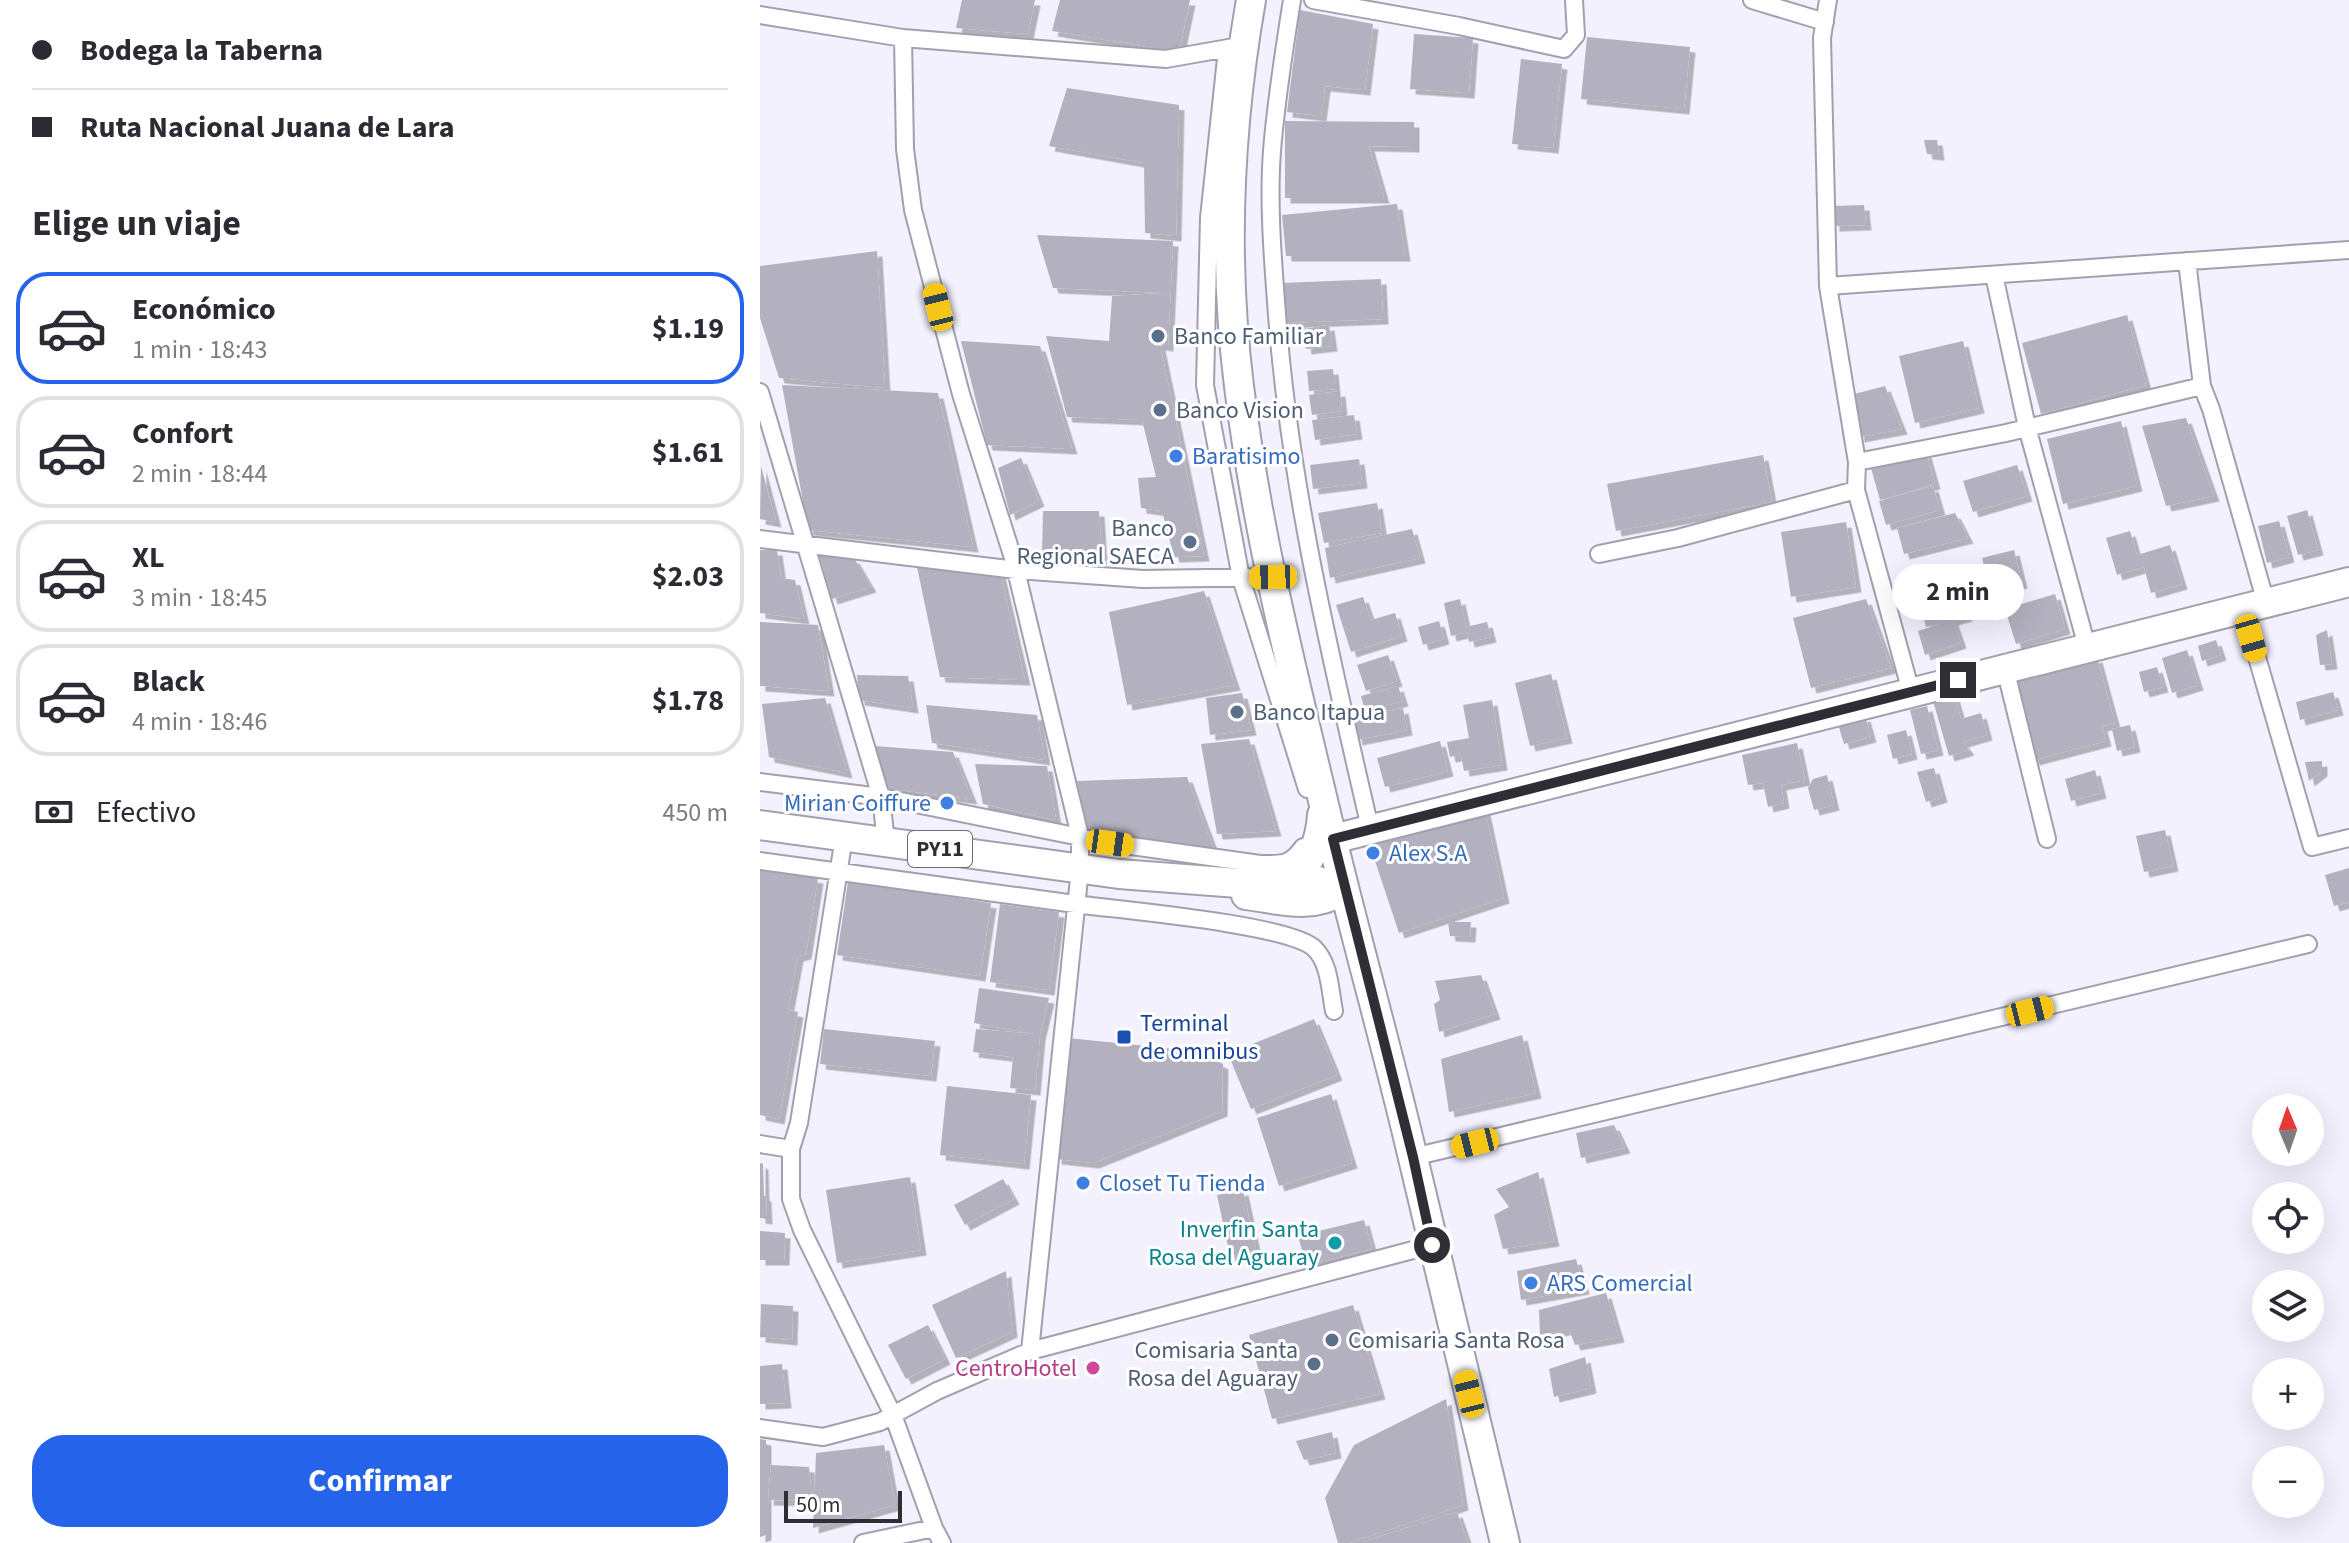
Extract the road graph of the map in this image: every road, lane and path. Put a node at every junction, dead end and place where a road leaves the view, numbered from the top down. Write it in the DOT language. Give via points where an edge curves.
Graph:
graph roads {
  1 [pos="1251,0"];
  2 [pos="1292,0"];
  3 [pos="1313,0"];
  4 [pos="1574,0"];
  5 [pos="1752,0"];
  6 [pos="1828,0"];
  7 [pos="760,15"];
  8 [pos="1825,22"];
  9 [pos="903,38"];
  10 [pos="1235,46"];
  11 [pos="2349,250"];
  12 [pos="2187,261"];
  13 [pos="1994,275"];
  14 [pos="1828,286"];
  15 [pos="2202,386"];
  16 [pos="760,392"];
  17 [pos="2027,427"];
  18 [pos="1857,462"];
  19 [pos="1856,490"];
  20 [pos="760,539"];
  21 [pos="804,544"];
  22 [pos="1599,554"];
  23 [pos="1016,570"];
  24 [pos="1273,577"];
  25 [pos="1241,578"];
  26 [pos="2349,582"];
  27 [pos="2254,606"];
  28 [pos="2087,647"];
  29 [pos="2005,668"];
  30 [pos="1911,692"];
  31 [pos="760,782"];
  32 [pos="881,797"];
  33 [pos="1323,798"];
  34 [pos="760,825"];
  35 [pos="1370,828"];
  36 [pos="1080,836"];
  37 [pos="844,837"];
  38 [pos="2349,838"];
  39 [pos="1333,839"];
  40 [pos="2047,839"];
  41 [pos="886,842"];
  42 [pos="760,861"];
  43 [pos="1080,869"];
  44 [pos="837,871"];
  45 [pos="1344,890"];
  46 [pos="1287,892"];
  47 [pos="1076,904"];
  48 [pos="2308,944"];
  49 [pos="1360,953"];
  50 [pos="1334,1011"];
  51 [pos="760,1144"];
  52 [pos="791,1149"];
  53 [pos="1413,1157"];
  54 [pos="1432,1245"];
  55 [pos="1030,1351"];
  56 [pos="893,1415"];
  57 [pos="760,1428"];
  58 [pos="938,1536"];
  59 [pos="863,1543"];
  60 [pos="1505,1543"];
  1 -- 10 [label="highway"];
  2 -- 35 [label="street" via="1272,152 1281,367 1323,626"];
  3 -- 4 [label="street" via="1564,49 1576,35"];
  5 -- 8 [label="street"];
  6 -- 8 [label="street"];
  7 -- 9 [label="street"];
  8 -- 14 [label="street"];
  9 -- 10 [label="street" via="1166,59"];
  9 -- 23 [label="street" via="905,149 913,210 961,394"];
  10 -- 24 [label="highway" via="1232,289 1238,385"];
  10 -- 25 [label="street" via="1209,218 1205,385"];
  11 -- 12 [label="street"];
  12 -- 13 [label="street"];
  12 -- 15 [label="street"];
  13 -- 14 [label="street"];
  13 -- 17 [label="street"];
  14 -- 18 [label="street"];
  15 -- 17 [label="street"];
  15 -- 27 [label="street"];
  16 -- 21 [label="street"];
  17 -- 18 [label="street"];
  17 -- 28 [label="street"];
  18 -- 19 [label="street"];
  19 -- 22 [label="street"];
  19 -- 30 [label="street"];
  20 -- 21 [label="street"];
  21 -- 23 [label="street"];
  21 -- 32 [label="street"];
  23 -- 25 [label="street" via="1143,579"];
  23 -- 36 [label="street"];
  24 -- 25 [label="street"];
  24 -- 33 [label="highway"];
  25 -- 36 [label="street" via="1310,798 1305,843 1295,859 1260,864"];
  26 -- 27 [label="highway"];
  27 -- 28 [label="highway"];
  27 -- 38 [label="street" via="2312,847"];
  28 -- 29 [label="highway"];
  29 -- 30 [label="highway"];
  29 -- 40 [label="street"];
  30 -- 35 [label="highway"];
  31 -- 32 [label="street"];
  32 -- 36 [label="street"];
  32 -- 41 [label="street"];
  33 -- 39 [label="highway"];
  33 -- 46 [label="highway" via="1319,840"];
  34 -- 37 [label="highway, PY11"];
  35 -- 39 [label="highway"];
  36 -- 43 [label="street"];
  37 -- 41 [label="highway, PY11"];
  37 -- 44 [label="street"];
  39 -- 45 [label="highway"];
  41 -- 43 [label="highway, PY11"];
  42 -- 44 [label="street"];
  43 -- 46 [label="highway, PY11"];
  43 -- 47 [label="street"];
  44 -- 47 [label="street"];
  44 -- 52 [label="street"];
  45 -- 46 [label="highway, PY11" via="1321,901"];
  45 -- 49 [label="highway"];
  46 -- 49 [label="highway" via="1329,919"];
  47 -- 50 [label="street" via="1299,938 1321,957"];
  47 -- 55 [label="street"];
  48 -- 53 [label="street"];
  49 -- 53 [label="highway"];
  51 -- 52 [label="street"];
  52 -- 56 [label="street" via="791,1199 802,1230"];
  53 -- 54 [label="highway"];
  54 -- 55 [label="street"];
  54 -- 60 [label="highway"];
  55 -- 56 [label="street"];
  56 -- 57 [label="street" via="823,1437"];
  56 -- 58 [label="street"];
  58 -- 59 [label="street"];
}
